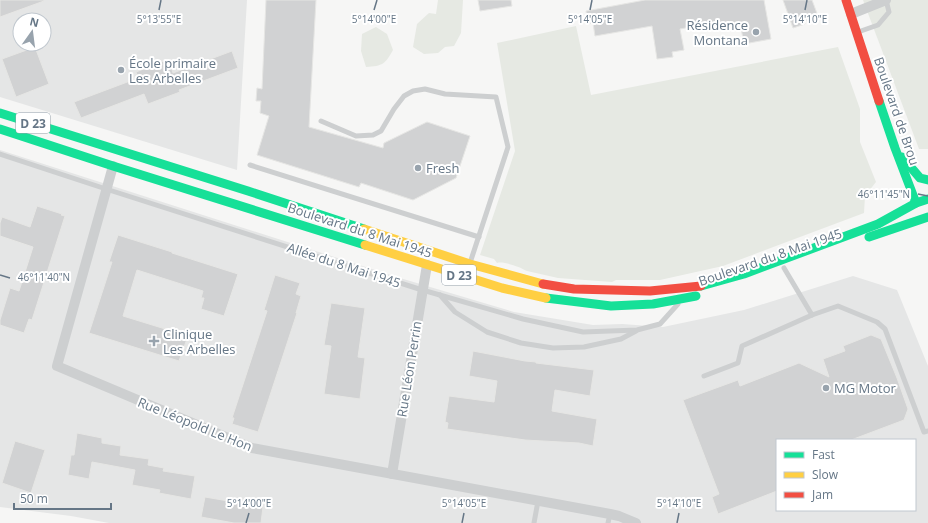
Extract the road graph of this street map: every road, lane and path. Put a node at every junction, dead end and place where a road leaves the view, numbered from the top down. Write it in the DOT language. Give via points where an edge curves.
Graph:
graph roads {
  1 [pos="846,0"];
  2 [pos="886,0"];
  3 [pos="851,14"];
  4 [pos="857,33"];
  5 [pos="0,113"];
  6 [pos="322,121"];
  7 [pos="0,129"];
  8 [pos="895,149"];
  9 [pos="0,154"];
  10 [pos="250,165"];
  11 [pos="113,166"];
  12 [pos="928,180"];
  13 [pos="106,189"];
  14 [pos="928,198"];
  15 [pos="916,203"];
  16 [pos="926,220"];
  17 [pos="479,237"];
  18 [pos="859,241"];
  19 [pos="844,246"];
  20 [pos="470,264"];
  21 [pos="427,265"];
  22 [pos="784,268"];
  23 [pos="422,290"];
  24 [pos="716,291"];
  25 [pos="439,295"];
  26 [pos="702,295"];
  27 [pos="683,298"];
  28 [pos="812,316"];
  29 [pos="638,330"];
  30 [pos="704,376"];
  31 [pos="928,431"];
  32 [pos="392,474"];
  33 [pos="538,501"];
  34 [pos="609,518"];
  35 [pos="534,523"];
  36 [pos="636,523"];
  1 -- 3 [label="main road, Boulevard de Brou"];
  2 -- 3 [label="street"];
  2 -- 4 [label="lane" via="889,12 878,25"];
  3 -- 4 [label="main road, Boulevard de Brou"];
  4 -- 8 [label="main road, Boulevard de Brou"];
  5 -- 20 [label="main road, Boulevard du 8 Mai 1945 / D 23" via="248,187"];
  6 -- 17 [label="lane" via="356,136 372,135 381,131 404,96 412,91 425,89 445,94 496,97 508,147"];
  7 -- 11 [label="main road, Boulevard du 8 Mai 1945 / D 23"];
  8 -- 12 [label="main road" via="920,178"];
  8 -- 15 [label="main road, Boulevard de Brou"];
  9 -- 13 [label="lane, Allée du 8 Mai 1945"];
  10 -- 17 [label="lane"];
  11 -- 13 [label="street, Rue Léopold Le Hon"];
  11 -- 21 [label="main road, Boulevard du 8 Mai 1945 / D 23"];
  13 -- 23 [label="lane, Allée du 8 Mai 1945"];
  13 -- 32 [label="street, Rue Léopold Le Hon" via="56,366 252,448"];
  14 -- 15 [label="main road, Boulevard du 8 Mai 1945"];
  15 -- 16 [label="main road, Boulevard de Brou"];
  15 -- 20 [label="main road, Boulevard du 8 Mai 1945 / D 23" via="878,224 744,274 700,286 650,291 574,289 537,283"];
  16 -- 18 [label="main road, Boulevard du 8 Mai 1945"];
  17 -- 20 [label="lane"];
  19 -- 22 [label="main road, Boulevard du 8 Mai 1945"];
  21 -- 23 [label="street, Rue Léon Perrin"];
  21 -- 27 [label="main road, Boulevard du 8 Mai 1945 / D 23" via="549,300 611,306 653,304"];
  22 -- 24 [label="main road, Boulevard du 8 Mai 1945"];
  22 -- 28 [label="lane"];
  23 -- 25 [label="lane, Allée du 8 Mai 1945"];
  23 -- 32 [label="street, Rue Léon Perrin"];
  25 -- 29 [label="lane, Allée du 8 Mai 1945" via="523,319 583,332"];
  25 -- 29 [label="lane" via="456,312 487,332 520,343 553,348 584,347 621,339"];
  26 -- 27 [label="main road, Boulevard du 8 Mai 1945 / D 23"];
  27 -- 29 [label="lane, Allée du 8 Mai 1945" via="660,324"];
  28 -- 30 [label="lane" via="742,346 738,363"];
  28 -- 31 [label="lane" via="838,306 878,322 885,329 924,432"];
  32 -- 33 [label="street, Rue Léopold Le Hon"];
  33 -- 34 [label="street, Rue Léopold Le Hon"];
  33 -- 35 [label="lane"];
  34 -- 36 [label="street, Rue Léopold Le Hon" via="619,516"];
}
